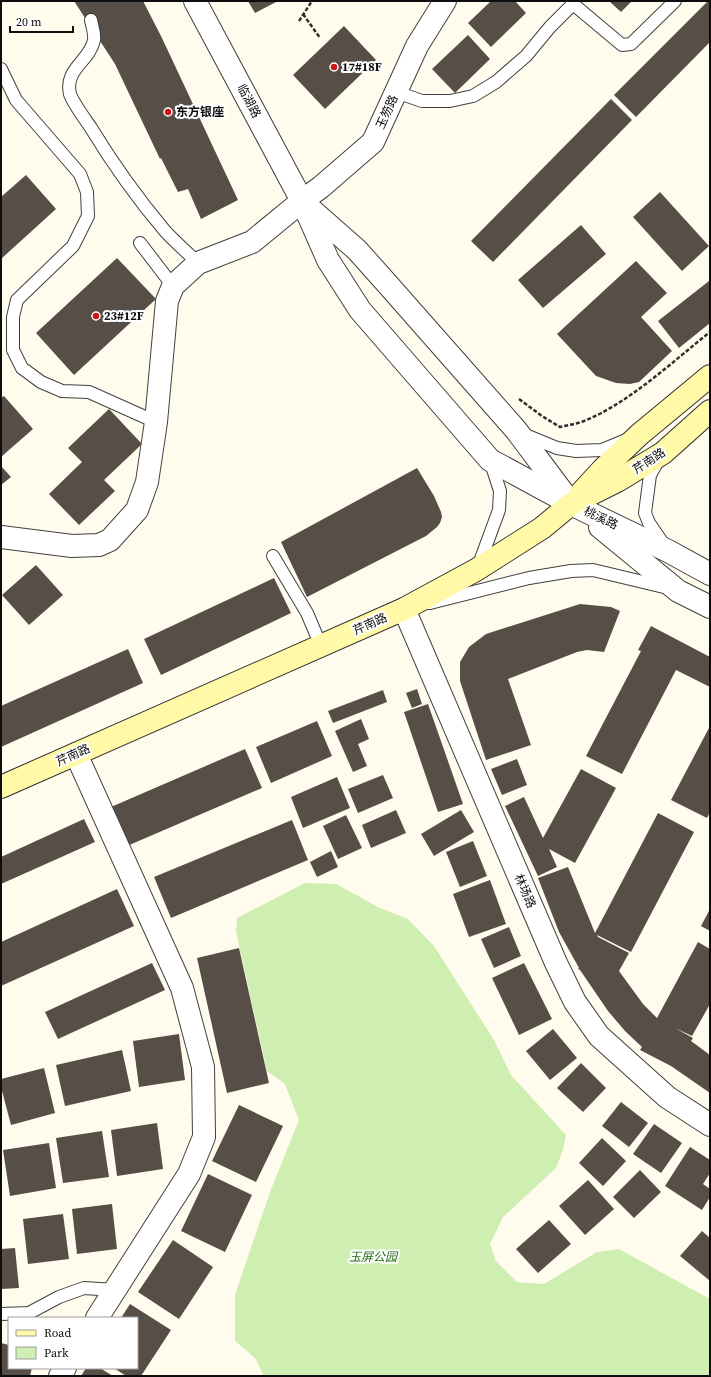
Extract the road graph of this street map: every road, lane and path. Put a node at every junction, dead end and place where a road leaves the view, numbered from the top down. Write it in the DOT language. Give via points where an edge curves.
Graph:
graph roads {
  1 [pos="195,1"];
  2 [pos="312,1"];
  3 [pos="445,1"];
  4 [pos="675,1"];
  5 [pos="303,14"];
  6 [pos="91,20"];
  7 [pos="299,20"];
  8 [pos="320,38"];
  9 [pos="1,69"];
  10 [pos="396,92"];
  11 [pos="302,201"];
  12 [pos="140,243"];
  13 [pos="198,263"];
  14 [pos="173,286"];
  15 [pos="710,332"];
  16 [pos="710,376"];
  17 [pos="514,395"];
  18 [pos="710,411"];
  19 [pos="156,422"];
  20 [pos="516,430"];
  21 [pos="640,434"];
  22 [pos="663,453"];
  23 [pos="490,460"];
  24 [pos="571,504"];
  25 [pos="1,537"];
  26 [pos="668,551"];
  27 [pos="273,556"];
  28 [pos="476,570"];
  29 [pos="710,574"];
  30 [pos="678,591"];
  31 [pos="710,607"];
  32 [pos="404,609"];
  33 [pos="321,646"];
  34 [pos="76,754"];
  35 [pos="1,787"];
  36 [pos="710,1124"];
  37 [pos="115,1290"];
  38 [pos="1,1314"];
  39 [pos="98,1317"];
  1 -- 11 [label="street, 临湖路"];
  2 -- 5 [label="path"];
  3 -- 10 [label="street, 玉笏路" via="417,46"];
  4 -- 10 [label="lane" via="631,44 622,45 573,4 526,56 496,82 473,96 450,101 422,101"];
  5 -- 7 [label="path"];
  5 -- 8 [label="path"];
  6 -- 13 [label="lane" via="94,41 73,71 70,94 104,150 145,207"];
  9 -- 19 [label="lane" via="16,100 80,174 87,192 88,216 73,246 18,300 13,317 13,350 22,368 41,382 62,391 89,392"];
  10 -- 11 [label="street, 玉笏路" via="373,142"];
  11 -- 13 [label="street, 玉笏路" via="252,242"];
  11 -- 20 [label="street" via="357,250"];
  11 -- 23 [label="street, 临湖路" via="328,260 360,310"];
  12 -- 14 [label="lane"];
  13 -- 14 [label="street"];
  14 -- 19 [label="street" via="167,301"];
  15 -- 17 [label="path" via="630,395 582,422 560,427"];
  16 -- 21 [label="main road"];
  18 -- 22 [label="main road, 芹南路"];
  19 -- 25 [label="street" via="147,482 137,510 110,540 99,545 72,546"];
  20 -- 21 [label="lane" via="557,448 576,451 602,450"];
  20 -- 24 [label="street"];
  21 -- 24 [label="main road"];
  22 -- 24 [label="main road, 芹南路"];
  22 -- 26 [label="lane" via="650,475 645,514"];
  23 -- 24 [label="street"];
  23 -- 28 [label="lane" via="500,491 499,510"];
  24 -- 26 [label="street, 桃溪路"];
  24 -- 28 [label="main road, 芹南路" via="542,528"];
  24 -- 30 [label="street, 桃溪路"];
  26 -- 29 [label="street, 桃溪路"];
  27 -- 33 [label="lane" via="307,612"];
  28 -- 32 [label="main road, 芹南路"];
  30 -- 31 [label="street, 桃溪路"];
  30 -- 32 [label="lane, 桃溪路" via="593,570 571,571 529,578"];
  32 -- 33 [label="main road, 芹南路"];
  32 -- 36 [label="street, 林场路" via="575,1002 599,1036 610,1046 667,1097"];
  33 -- 34 [label="main road, 芹南路"];
  34 -- 35 [label="main road, 芹南路"];
  34 -- 37 [label="street" via="182,988 202,1067 204,1137 189,1174"];
  37 -- 38 [label="lane" via="84,1288 59,1297 30,1313"];
  37 -- 39 [label="street"];
}
